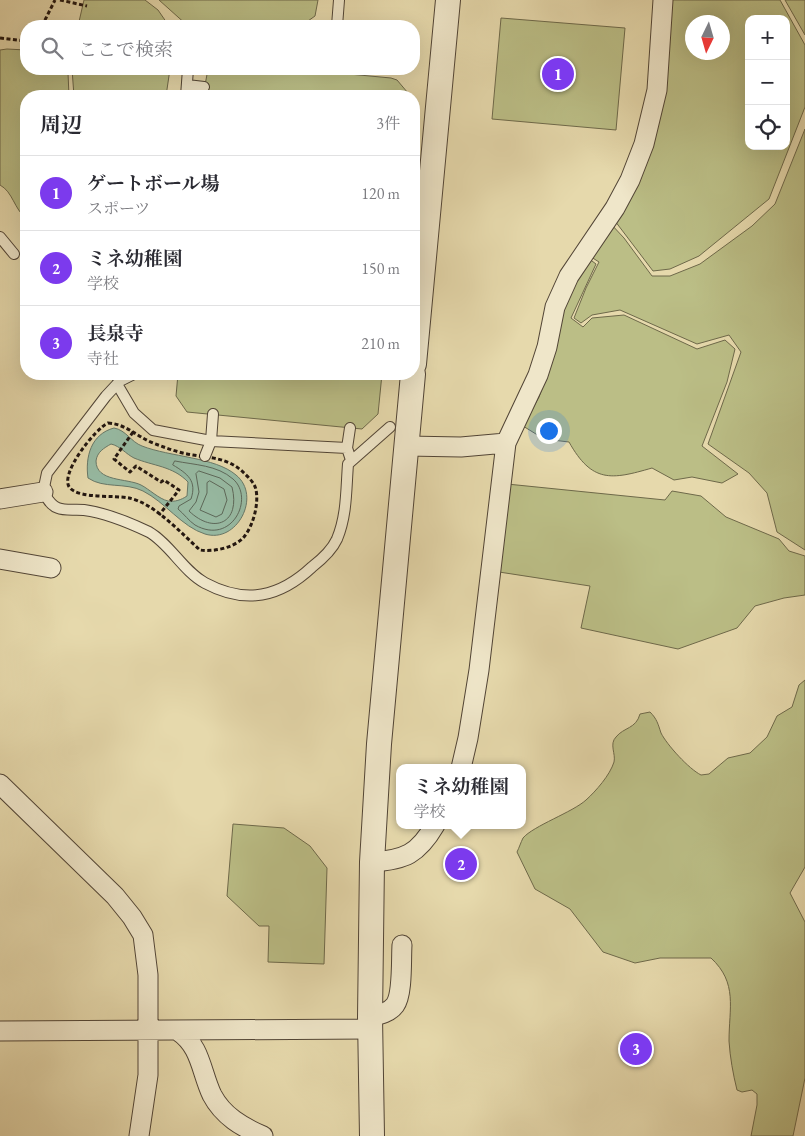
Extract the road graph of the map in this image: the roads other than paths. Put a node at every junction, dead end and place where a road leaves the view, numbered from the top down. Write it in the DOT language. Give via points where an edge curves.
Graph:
graph roads {
  1 [pos="339,0"];
  2 [pos="448,0"];
  3 [pos="663,0"];
  4 [pos="337,20"];
  5 [pos="188,75"];
  6 [pos="187,85"];
  7 [pos="204,87"];
  8 [pos="187,90"];
  9 [pos="0,237"];
  10 [pos="14,254"];
  11 [pos="420,300"];
  12 [pos="124,380"];
  13 [pos="412,380"];
  14 [pos="117,384"];
  15 [pos="213,414"];
  16 [pos="390,427"];
  17 [pos="350,428"];
  18 [pos="211,441"];
  19 [pos="506,443"];
  20 [pos="407,446"];
  21 [pos="347,448"];
  22 [pos="205,456"];
  23 [pos="351,460"];
  24 [pos="43,492"];
  25 [pos="0,499"];
  26 [pos="0,559"];
  27 [pos="51,568"];
  28 [pos="462,764"];
  29 [pos="0,784"];
  30 [pos="432,829"];
  31 [pos="372,862"];
  32 [pos="402,945"];
  33 [pos="370,1023"];
  34 [pos="0,1031"];
  35 [pos="149,1031"];
  36 [pos="178,1031"];
  37 [pos="139,1136"];
  38 [pos="263,1136"];
  39 [pos="372,1136"];
  1 -- 4 [label="lane"];
  2 -- 11 [label="street"];
  3 -- 19 [label="street" via="657,90 644,144 615,208 569,276 555,307 538,375"];
  5 -- 6 [label="lane"];
  6 -- 7 [label="lane"];
  6 -- 8 [label="lane"];
  9 -- 10 [label="lane"];
  12 -- 14 [label="lane"];
  13 -- 20 [label="street"];
  14 -- 18 [label="lane" via="134,413 153,430"];
  14 -- 24 [label="lane" via="47,473"];
  15 -- 18 [label="lane"];
  16 -- 23 [label="lane"];
  17 -- 21 [label="lane"];
  18 -- 21 [label="lane"];
  18 -- 22 [label="lane"];
  19 -- 20 [label="street" via="461,447"];
  19 -- 28 [label="street" via="480,661"];
  20 -- 31 [label="street" via="379,744"];
  21 -- 23 [label="lane"];
  23 -- 24 [label="lane" via="344,518 336,541 298,581 283,590 262,596 234,594 204,583 150,533 109,514 58,509"];
  24 -- 25 [label="street"];
  26 -- 27 [label="street"];
  29 -- 35 [label="street" via="71,851 132,917 143,935"];
  30 -- 31 [label="street" via="417,850 392,861"];
  31 -- 33 [label="street"];
  32 -- 33 [label="street" via="395,1004"];
  33 -- 36 [label="street"];
  33 -- 39 [label="street"];
  34 -- 35 [label="street"];
  35 -- 36 [label="street"];
  35 -- 37 [label="street" via="148,1075"];
  36 -- 38 [label="street" via="190,1039 212,1096 227,1115"];
}
